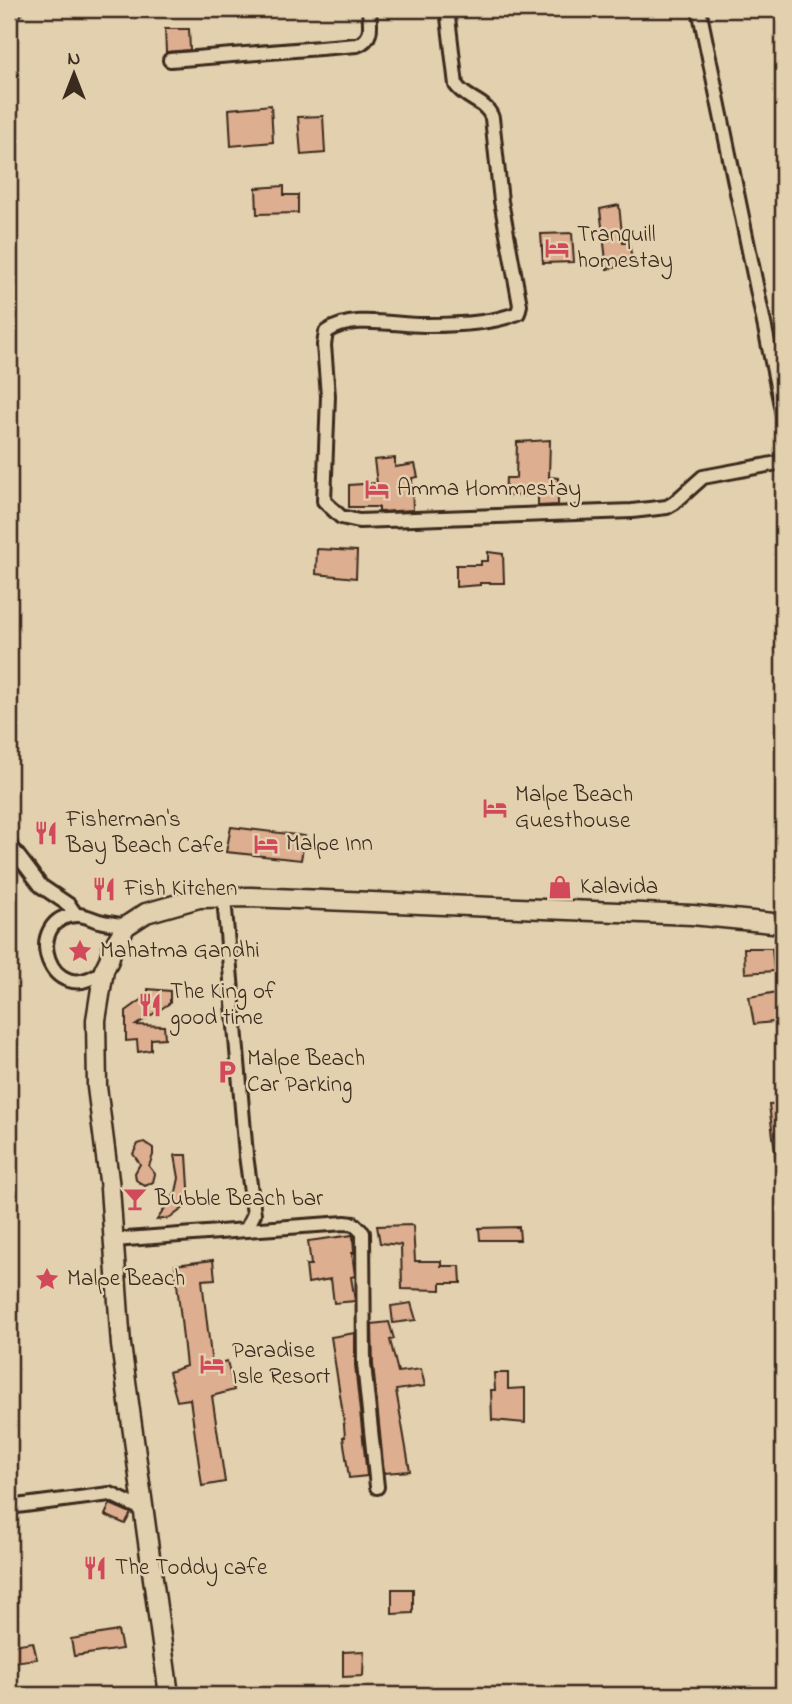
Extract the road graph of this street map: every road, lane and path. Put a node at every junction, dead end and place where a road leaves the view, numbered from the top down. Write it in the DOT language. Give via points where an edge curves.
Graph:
graph roads {
  1 [pos="16,9"];
  2 [pos="369,9"];
  3 [pos="447,9"];
  4 [pos="699,9"];
  5 [pos="9,10"];
  6 [pos="170,60"];
  7 [pos="783,415"];
  8 [pos="783,462"];
  9 [pos="9,844"];
  10 [pos="223,898"];
  11 [pos="76,915"];
  12 [pos="97,921"];
  13 [pos="783,924"];
  14 [pos="126,926"];
  15 [pos="111,949"];
  16 [pos="104,970"];
  17 [pos="246,1230"];
  18 [pos="114,1240"];
  19 [pos="377,1486"];
  20 [pos="9,1507"];
  21 [pos="142,1508"];
  22 [pos="169,1695"];
  1 -- 5 [label="street"];
  2 -- 6 [label="street" via="370,35 357,45"];
  3 -- 8 [label="street" via="456,85 491,113 520,305 518,313 506,318 428,325 360,322 326,332 324,501 341,517 359,521 632,512 667,507 703,477"];
  4 -- 7 [label="street"];
  9 -- 11 [label="street" via="41,886"];
  10 -- 13 [label="street" via="678,914"];
  10 -- 14 [label="street" via="199,898 146,913"];
  10 -- 17 [label="street" via="254,1214"];
  11 -- 12 [label="street"];
  11 -- 16 [label="street" via="66,917 50,931 48,962 73,981 84,981"];
  12 -- 14 [label="street"];
  12 -- 15 [label="street" via="110,938"];
  14 -- 15 [label="street"];
  15 -- 16 [label="street"];
  16 -- 18 [label="street" via="96,1020 97,1087"];
  17 -- 18 [label="street"];
  17 -- 19 [label="street" via="345,1223 363,1233 364,1364"];
  18 -- 21 [label="street" via="121,1345"];
  20 -- 21 [label="street" via="110,1494"];
  21 -- 22 [label="street"];
}
